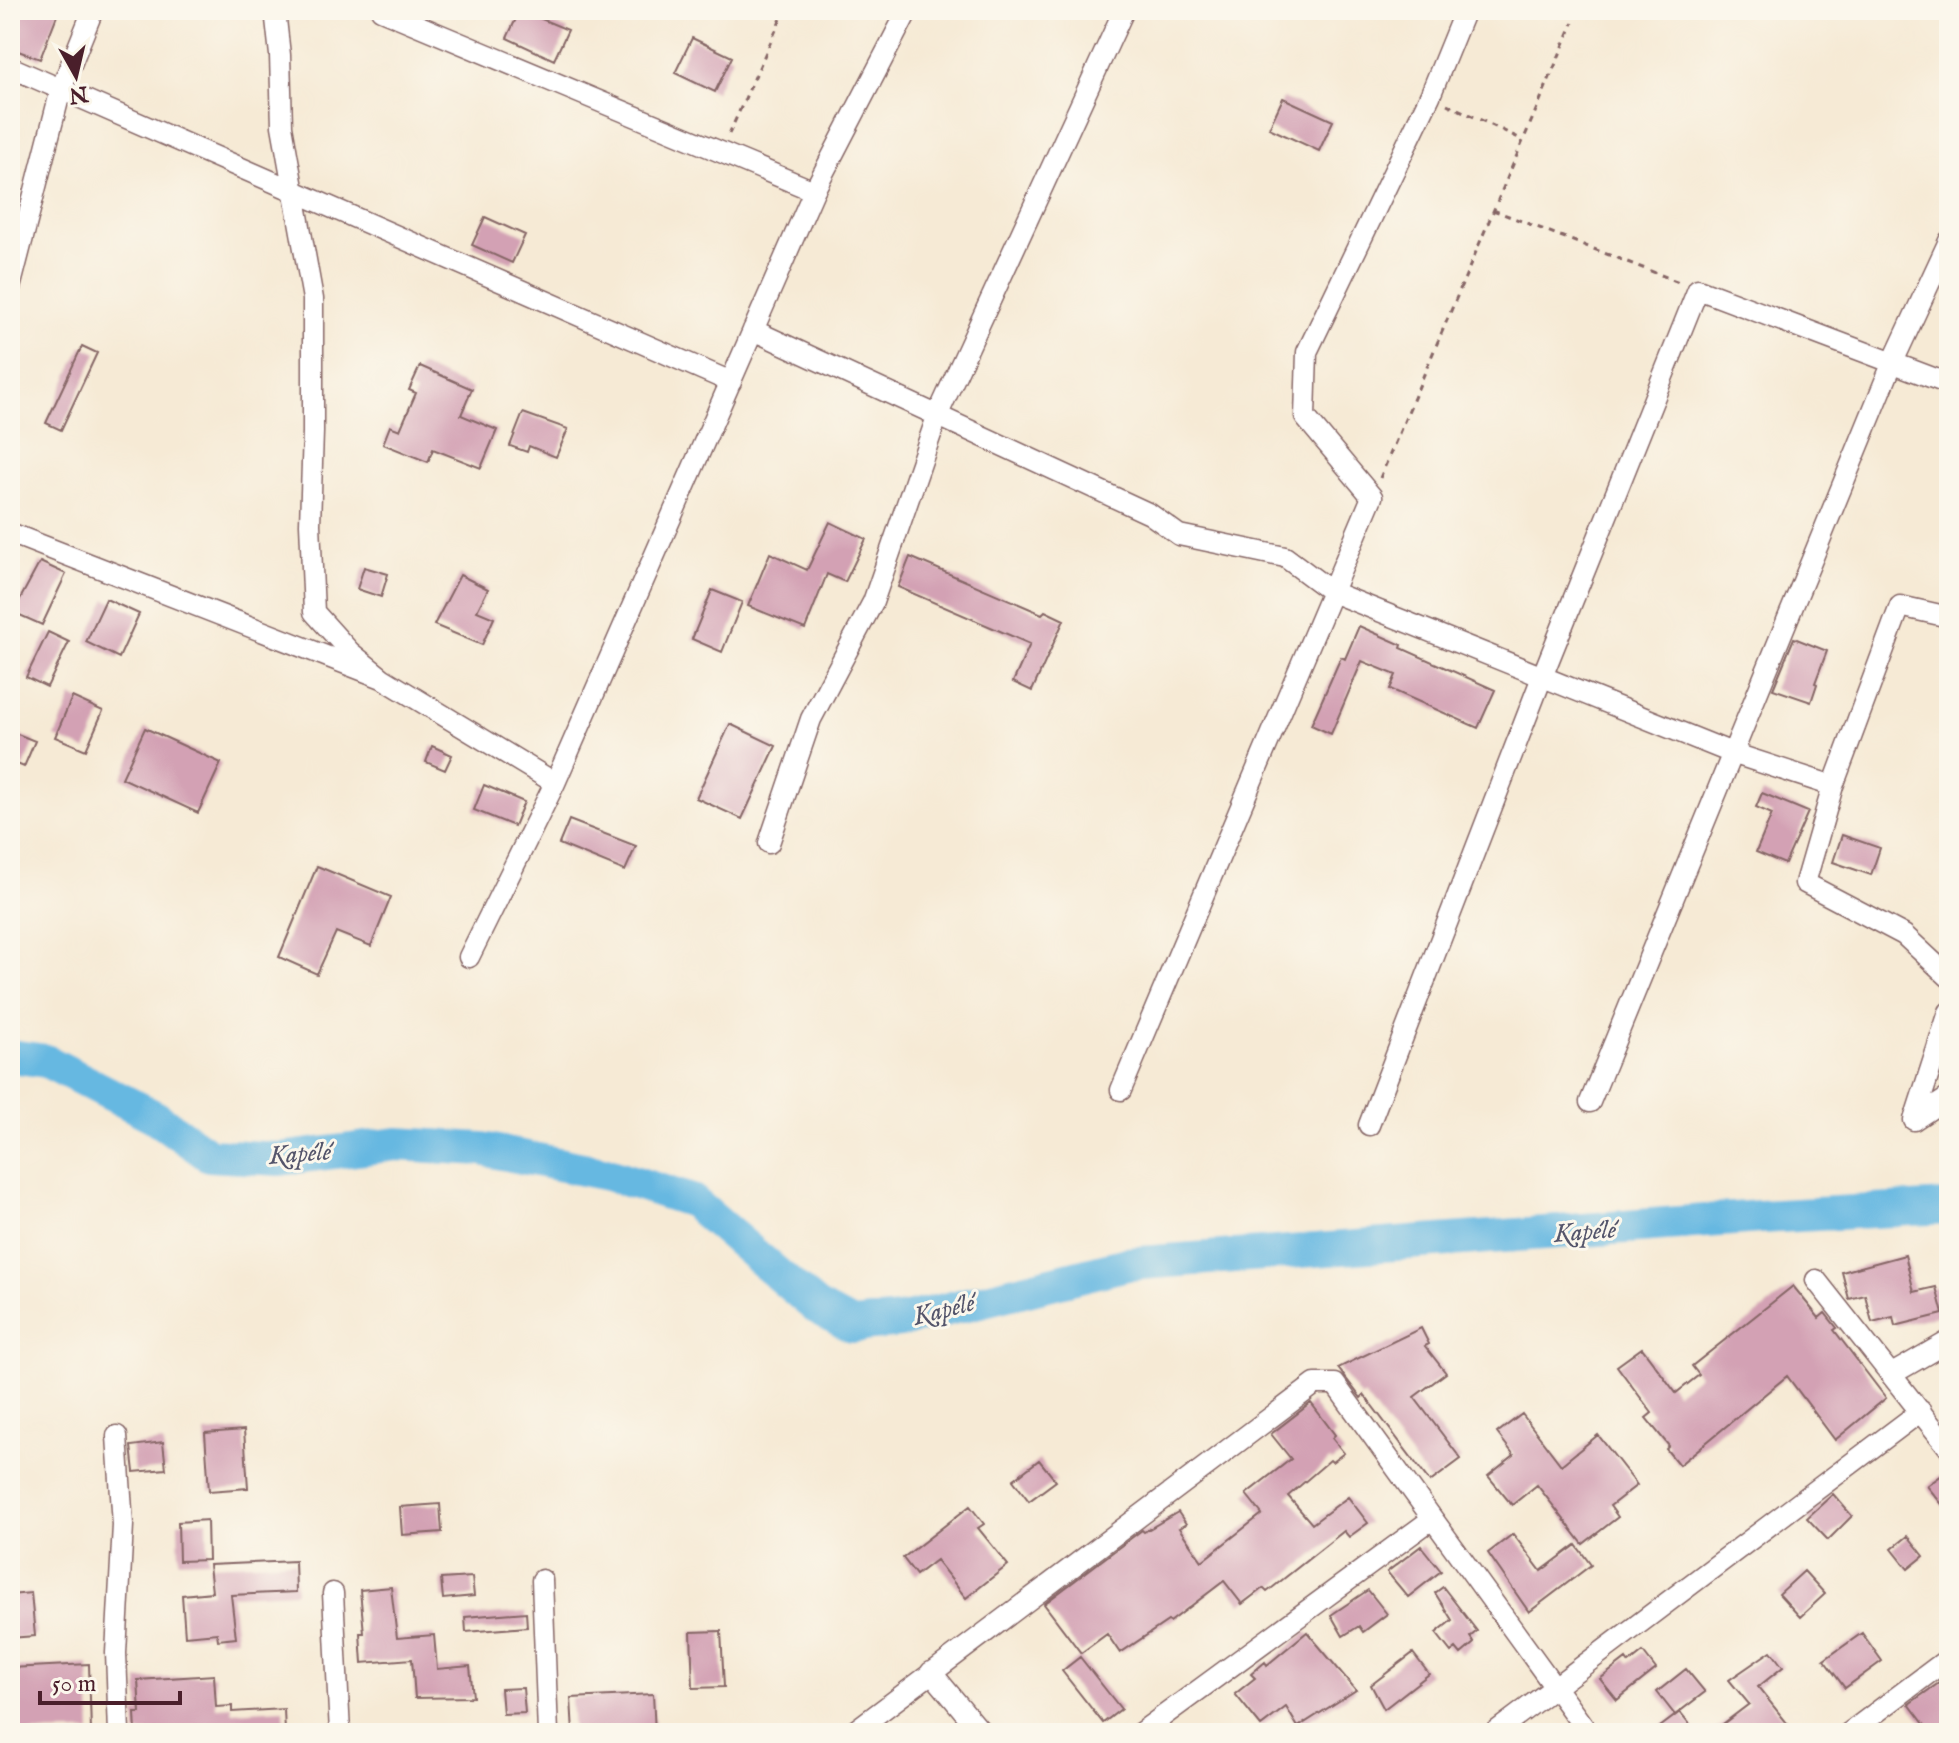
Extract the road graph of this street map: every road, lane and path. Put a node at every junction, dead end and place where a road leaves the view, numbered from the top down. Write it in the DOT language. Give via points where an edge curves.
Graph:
graph roads {
  1 [pos="93,10"];
  2 [pos="275,10"];
  3 [pos="381,10"];
  4 [pos="785,10"];
  5 [pos="1124,10"];
  6 [pos="1465,10"];
  7 [pos="903,11"];
  8 [pos="1573,23"];
  9 [pos="10,67"];
  10 [pos="61,89"];
  11 [pos="1430,96"];
  12 [pos="1523,140"];
  13 [pos="721,152"];
  14 [pos="814,191"];
  15 [pos="296,192"];
  16 [pos="1493,210"];
  17 [pos="1949,241"];
  18 [pos="10,288"];
  19 [pos="1698,289"];
  20 [pos="753,330"];
  21 [pos="1892,364"];
  22 [pos="731,382"];
  23 [pos="1949,384"];
  24 [pos="938,414"];
  25 [pos="1372,497"];
  26 [pos="10,533"];
  27 [pos="1332,592"];
  28 [pos="1949,617"];
  29 [pos="1542,677"];
  30 [pos="382,678"];
  31 [pos="1732,753"];
  32 [pos="555,783"];
  33 [pos="1833,786"];
  34 [pos="769,843"];
  35 [pos="469,957"];
  36 [pos="1949,977"];
  37 [pos="1949,1012"];
  38 [pos="1121,1090"];
  39 [pos="1949,1097"];
  40 [pos="1590,1102"];
  41 [pos="1369,1125"];
  42 [pos="1816,1280"];
  43 [pos="1949,1341"];
  44 [pos="1892,1374"];
  45 [pos="1921,1411"];
  46 [pos="117,1436"];
  47 [pos="1949,1448"];
  48 [pos="1432,1519"];
  49 [pos="542,1580"];
  50 [pos="333,1593"];
  51 [pos="1949,1658"];
  52 [pos="931,1672"];
  53 [pos="1553,1689"];
  54 [pos="119,1733"];
  55 [pos="340,1733"];
  56 [pos="548,1733"];
  57 [pos="852,1733"];
  58 [pos="982,1733"];
  59 [pos="1140,1733"];
  60 [pos="1494,1733"];
  61 [pos="1588,1733"];
  62 [pos="1849,1733"];
  1 -- 10 [label="street"];
  2 -- 15 [label="street" via="282,126"];
  3 -- 13 [label="street"];
  4 -- 13 [label="path"];
  5 -- 24 [label="street"];
  6 -- 11 [label="street"];
  7 -- 14 [label="street"];
  8 -- 12 [label="path"];
  9 -- 10 [label="street"];
  10 -- 15 [label="street"];
  10 -- 18 [label="street"];
  11 -- 12 [label="path"];
  11 -- 25 [label="street" via="1307,352 1305,417"];
  12 -- 16 [label="path"];
  13 -- 14 [label="street"];
  14 -- 20 [label="street"];
  15 -- 22 [label="street"];
  15 -- 30 [label="street" via="313,299 314,612"];
  16 -- 19 [label="path"];
  16 -- 25 [label="path"];
  17 -- 21 [label="street"];
  19 -- 21 [label="street"];
  19 -- 29 [label="street"];
  20 -- 22 [label="street"];
  20 -- 24 [label="street"];
  21 -- 23 [label="street"];
  21 -- 31 [label="street"];
  22 -- 32 [label="street"];
  24 -- 27 [label="street" via="1150,514 1179,535 1285,557"];
  24 -- 34 [label="street" via="873,602 811,719"];
  25 -- 27 [label="street"];
  26 -- 30 [label="street"];
  27 -- 29 [label="street"];
  27 -- 38 [label="street"];
  28 -- 33 [label="street" via="1900,606"];
  29 -- 31 [label="street"];
  29 -- 41 [label="street"];
  30 -- 32 [label="street"];
  31 -- 33 [label="street"];
  31 -- 40 [label="street"];
  32 -- 35 [label="street"];
  33 -- 36 [label="street" via="1805,883 1904,935"];
  37 -- 39 [label="street" via="1914,1120"];
  42 -- 44 [label="street"];
  43 -- 44 [label="street"];
  44 -- 45 [label="street"];
  45 -- 47 [label="street"];
  45 -- 53 [label="street"];
  46 -- 54 [label="street" via="123,1525 116,1653"];
  48 -- 52 [label="street" via="1335,1384 1315,1384"];
  48 -- 53 [label="street"];
  48 -- 59 [label="street"];
  49 -- 56 [label="street"];
  50 -- 55 [label="street"];
  51 -- 62 [label="street"];
  52 -- 57 [label="street"];
  52 -- 58 [label="street"];
  53 -- 60 [label="street"];
  53 -- 61 [label="street"];
}
